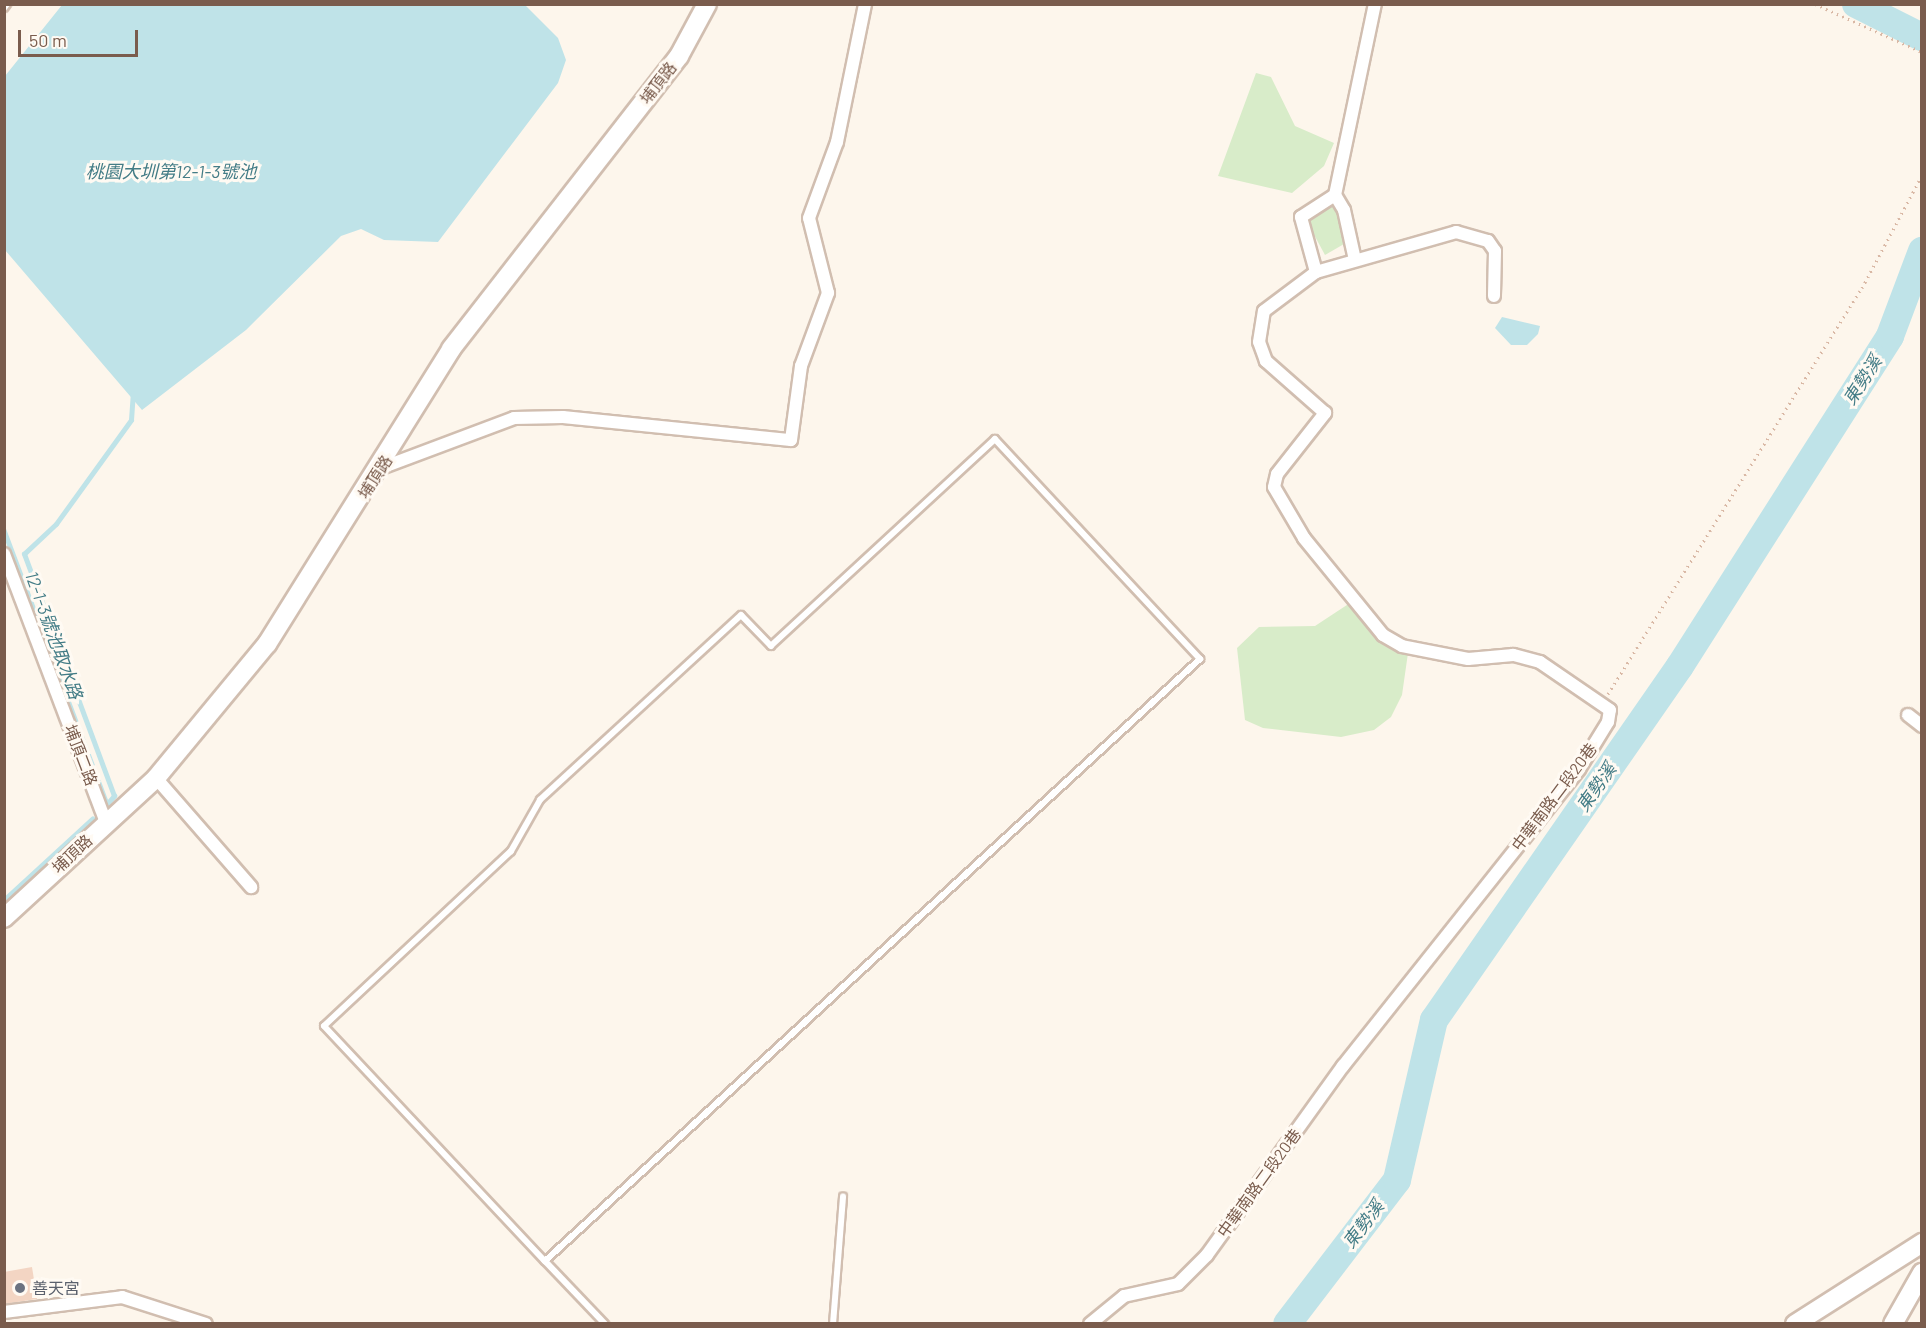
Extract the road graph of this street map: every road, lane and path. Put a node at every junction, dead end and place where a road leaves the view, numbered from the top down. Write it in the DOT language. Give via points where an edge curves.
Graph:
graph roads {
  1 [pos="707,4"];
  2 [pos="866,4"];
  3 [pos="1375,4"];
  4 [pos="1815,4"];
  5 [pos="1922,52"];
  6 [pos="1922,175"];
  7 [pos="1335,195"];
  8 [pos="1355,260"];
  9 [pos="1316,272"];
  10 [pos="1494,296"];
  11 [pos="381,468"];
  12 [pos="4,554"];
  13 [pos="1601,704"];
  14 [pos="1908,714"];
  15 [pos="1922,726"];
  16 [pos="156,778"];
  17 [pos="106,822"];
  18 [pos="251,887"];
  19 [pos="4,918"];
  20 [pos="843,1196"];
  21 [pos="1922,1243"];
  22 [pos="545,1262"];
  23 [pos="1922,1273"];
  24 [pos="4,1312"];
  25 [pos="206,1323"];
  26 [pos="605,1323"];
  27 [pos="833,1323"];
  28 [pos="1090,1323"];
  29 [pos="1795,1323"];
  30 [pos="1893,1323"];
  1 -- 11 [label="street, 埔頂路" via="679,56 451,349"];
  2 -- 11 [label="street" via="837,142 809,218 828,293 801,366 791,440 563,417 514,418"];
  3 -- 7 [label="street"];
  4 -- 5 [label="path"];
  6 -- 13 [label="path" via="1862,288"];
  7 -- 8 [label="street" via="1344,210"];
  7 -- 9 [label="street" via="1301,217"];
  8 -- 9 [label="street" via="1331,272"];
  8 -- 10 [label="street" via="1456,232 1470,234 1488,241 1495,251"];
  9 -- 13 [label="street" via="1264,311 1259,342 1266,361 1325,413 1276,474 1274,488 1304,538 1383,634 1402,646 1468,659 1530,659"];
  11 -- 16 [label="street, 埔頂路" via="267,644"];
  12 -- 17 [label="street, 埔頂二路"];
  13 -- 28 [label="street, 中華南路二段20巷" via="1610,710 1608,722 1579,769 1343,1066 1207,1255 1178,1284 1124,1296"];
  14 -- 15 [label="street"];
  16 -- 17 [label="street, 埔頂路"];
  16 -- 18 [label="street"];
  17 -- 19 [label="street, 埔頂路"];
  20 -- 27 [label="lane"];
  21 -- 29 [label="street"];
  22 -- 22 [label="lane" via="324,1026 511,851 540,800 741,615 771,646 996,439 1200,659"];
  22 -- 26 [label="lane"];
  23 -- 30 [label="street"];
  24 -- 25 [label="street" via="122,1297"];
}
